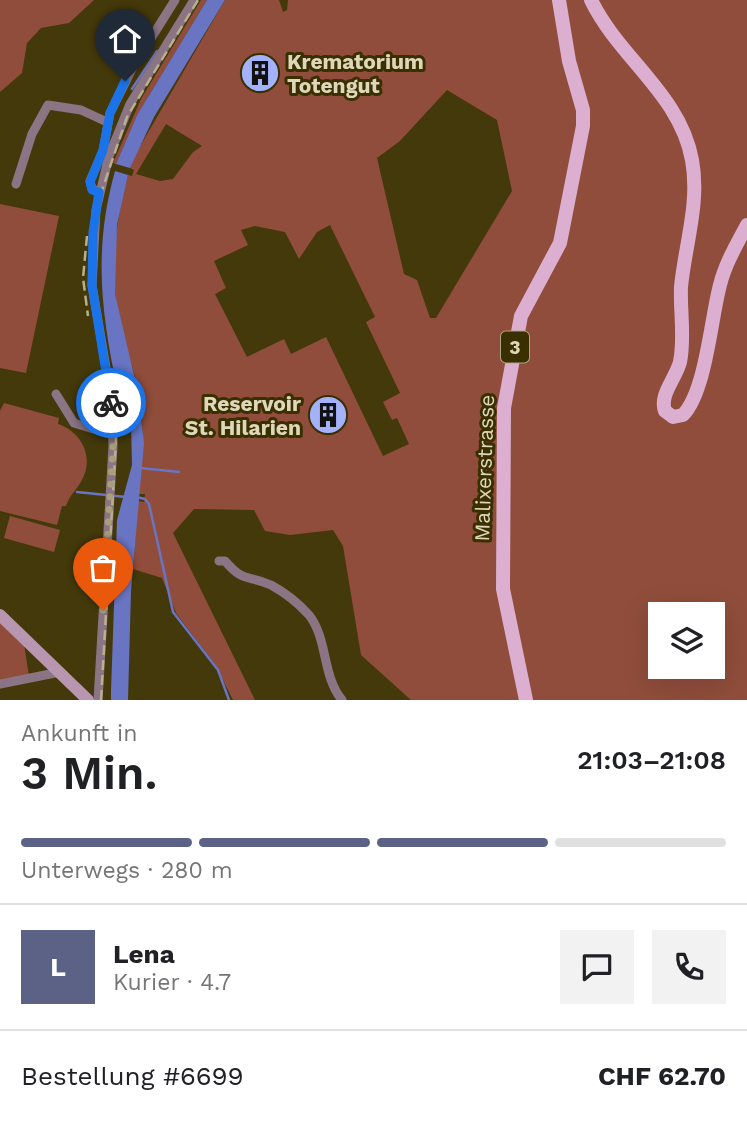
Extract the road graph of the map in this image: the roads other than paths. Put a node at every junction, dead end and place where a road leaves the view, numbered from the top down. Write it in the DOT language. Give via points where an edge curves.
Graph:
graph roads {
  1 [pos="175,0"];
  2 [pos="194,0"];
  3 [pos="559,0"];
  4 [pos="591,0"];
  5 [pos="107,122"];
  6 [pos="16,184"];
  7 [pos="99,192"];
  8 [pos="747,225"];
  9 [pos="57,394"];
  10 [pos="113,435"];
  11 [pos="219,561"];
  12 [pos="0,615"];
  13 [pos="60,672"];
  14 [pos="0,684"];
  15 [pos="88,700"];
  16 [pos="98,700"];
  17 [pos="342,700"];
  18 [pos="526,700"];
  1 -- 5 [label="street" via="133,67"];
  2 -- 7 [label="street" via="130,104"];
  3 -- 18 [label="main road, Malixerstrasse / 3" via="583,126 560,243 521,316 503,417 503,589"];
  4 -- 8 [label="main road" via="674,111 692,158 694,192 682,286 681,352 663,402 673,417 683,415 690,406 721,279"];
  5 -- 6 [label="street" via="81,110 49,105 34,130"];
  5 -- 7 [label="street" via="103,150 90,182 92,190"];
  7 -- 10 [label="street" via="92,285"];
  9 -- 10 [label="street" via="74,423"];
  10 -- 16 [label="street"];
  11 -- 17 [label="street" via="244,579 277,589 307,613"];
  12 -- 13 [label="main road"];
  13 -- 14 [label="street"];
  13 -- 15 [label="main road"];
}
